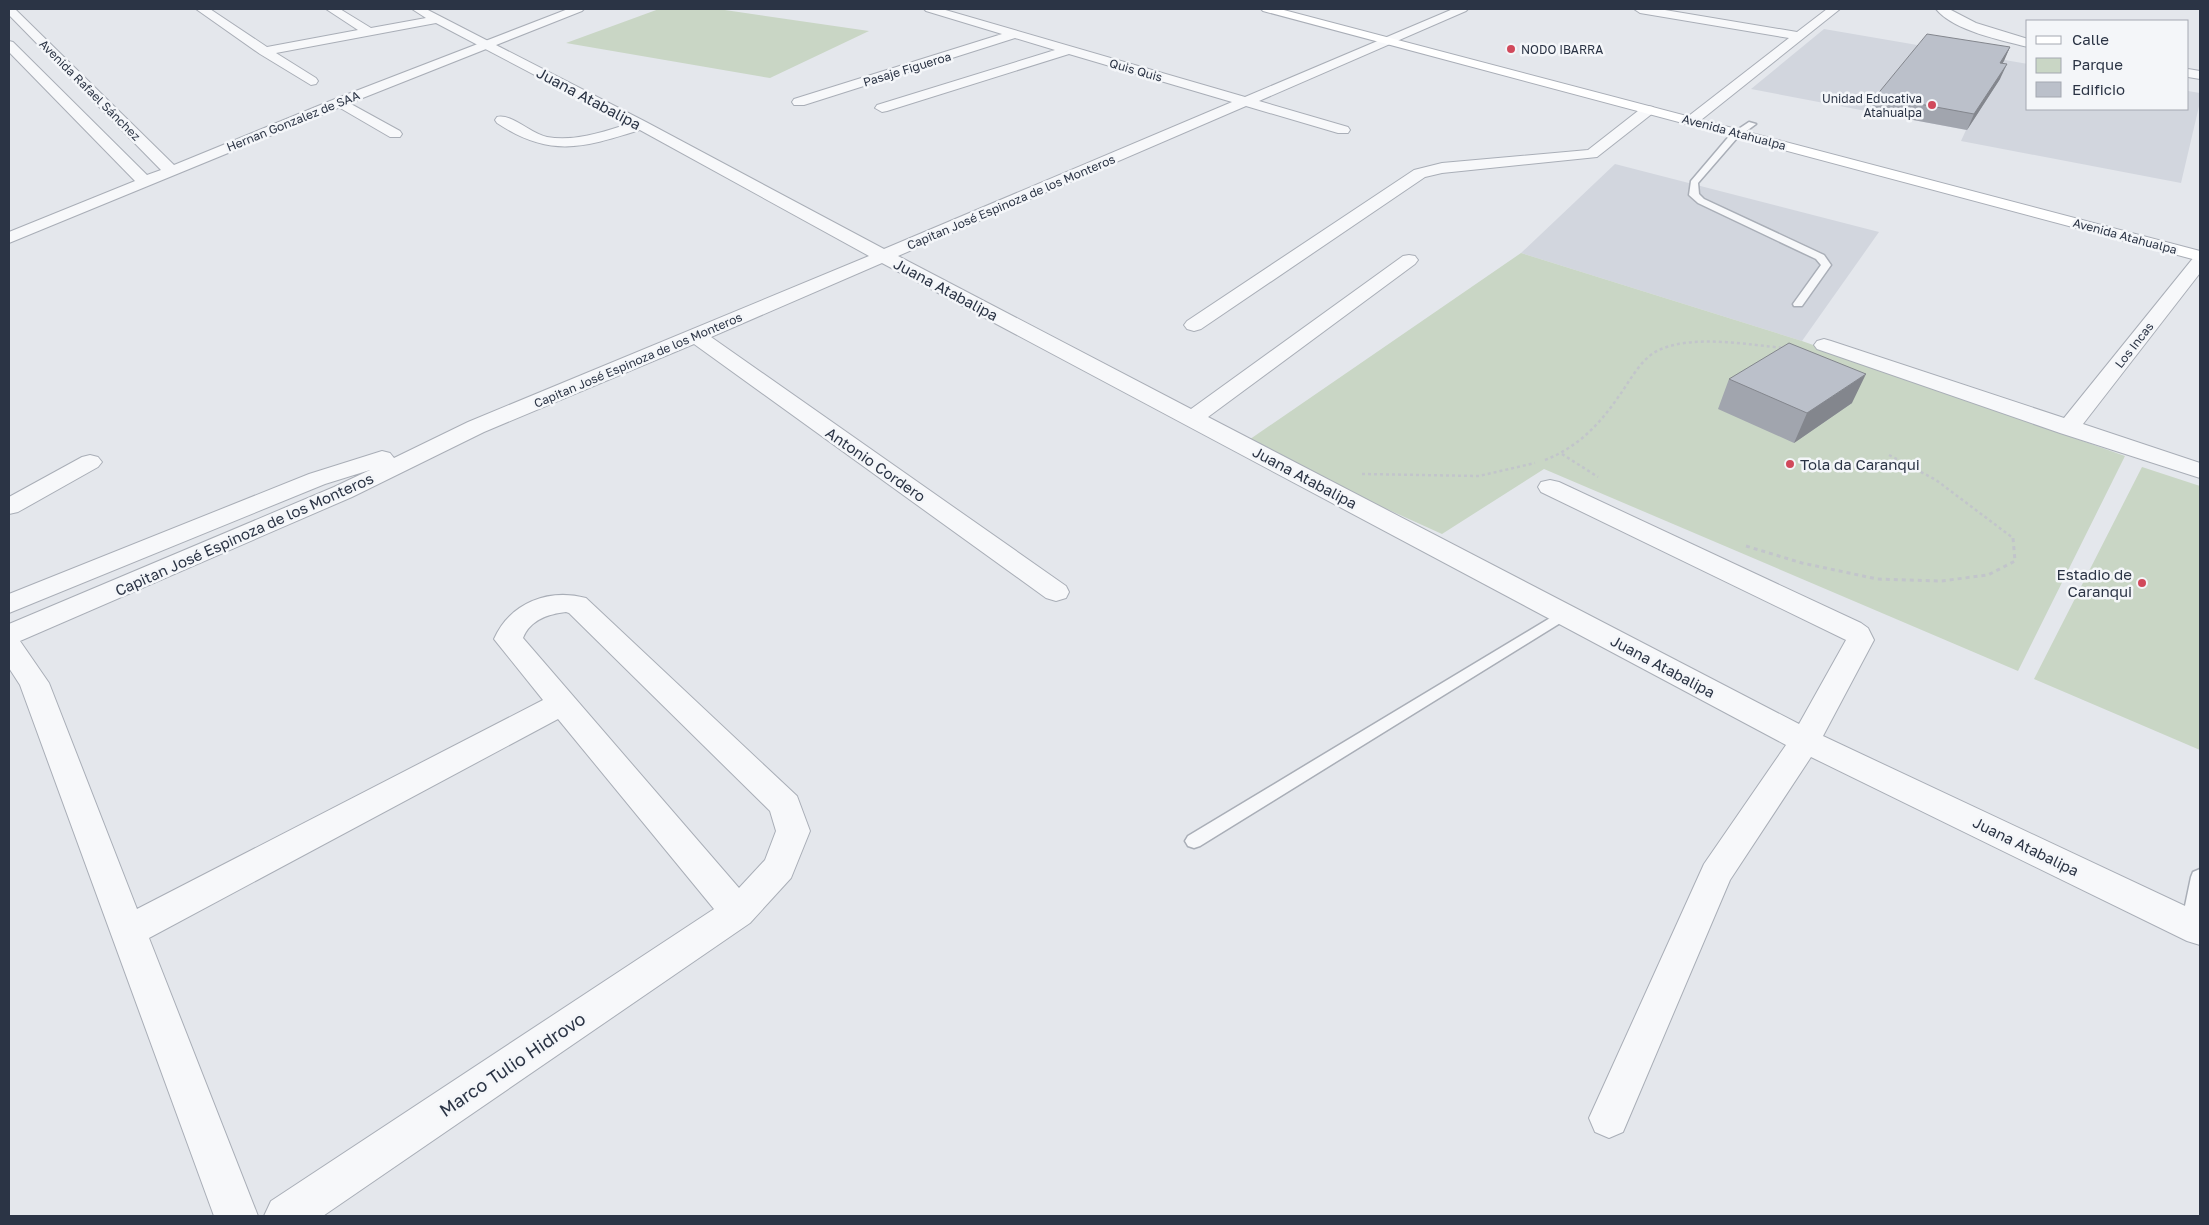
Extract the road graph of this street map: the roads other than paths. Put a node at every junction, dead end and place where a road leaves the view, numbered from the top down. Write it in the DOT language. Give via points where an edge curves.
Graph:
graph roads {
  1 [pos="9,9"];
  2 [pos="202,9"];
  3 [pos="332,9"];
  4 [pos="578,9"];
  5 [pos="930,9"];
  6 [pos="1267,9"];
  7 [pos="1311,9"];
  8 [pos="1462,9"];
  9 [pos="1640,9"];
  10 [pos="1834,9"];
  11 [pos="1942,9"];
  12 [pos="428,14"];
  13 [pos="1798,20"];
  14 [pos="1816,23"];
  15 [pos="370,32"];
  16 [pos="1406,33"];
  17 [pos="1014,34"];
  18 [pos="1800,36"];
  19 [pos="1387,41"];
  20 [pos="2026,42"];
  21 [pos="487,44"];
  22 [pos="9,46"];
  23 [pos="1067,50"];
  24 [pos="265,51"];
  25 [pos="311,81"];
  26 [pos="1246,101"];
  27 [pos="340,102"];
  28 [pos="799,102"];
  29 [pos="882,108"];
  30 [pos="1648,110"];
  31 [pos="1704,111"];
  32 [pos="502,120"];
  33 [pos="1691,121"];
  34 [pos="1752,124"];
  35 [pos="641,125"];
  36 [pos="1342,130"];
  37 [pos="1738,133"];
  38 [pos="395,134"];
  39 [pos="1867,153"];
  40 [pos="171,171"];
  41 [pos="146,182"];
  42 [pos="9,238"];
  43 [pos="883,256"];
  44 [pos="2200,256"];
  45 [pos="1409,260"];
  46 [pos="2200,262"];
  47 [pos="1798,304"];
  48 [pos="1194,325"];
  49 [pos="696,336"];
  50 [pos="1824,345"];
  51 [pos="1194,418"];
  52 [pos="476,427"];
  53 [pos="2068,428"];
  54 [pos="90,462"];
  55 [pos="1543,470"];
  56 [pos="2200,471"];
  57 [pos="9,507"];
  58 [pos="1056,592"];
  59 [pos="9,604"];
  60 [pos="1565,614"];
  61 [pos="9,635"];
  62 [pos="9,647"];
  63 [pos="563,703"];
  64 [pos="1805,741"];
  65 [pos="1194,841"];
  66 [pos="2200,877"];
  67 [pos="738,912"];
  68 [pos="2196,928"];
  69 [pos="128,931"];
  70 [pos="1609,1118"];
  71 [pos="236,1216"];
  72 [pos="286,1216"];
  1 -- 40 [label="street, Avenida Rafael Sánchez"];
  2 -- 24 [label="street"];
  3 -- 15 [label="street"];
  4 -- 21 [label="street, Hernan Gonzalez de SAA"];
  5 -- 17 [label="street, Quis Quis"];
  6 -- 19 [label="main road, Avenida Atahualpa"];
  7 -- 16 [label="main road, Avenida Atahualpa"];
  8 -- 16 [label="street, Capitan José Espinoza de los Monteros"];
  9 -- 18 [label="street"];
  10 -- 14 [label="street"];
  11 -- 20 [label="street" via="1953,18"];
  12 -- 15 [label="street"];
  12 -- 21 [label="street, Juana Atabalipa"];
  13 -- 14 [label="street"];
  14 -- 18 [label="street"];
  15 -- 24 [label="street"];
  16 -- 19 [label="street, Capitan José Espinoza de los Monteros"];
  16 -- 31 [label="main road, Avenida Atahualpa"];
  17 -- 23 [label="street, Quis Quis"];
  17 -- 28 [label="street, Pasaje Figueroa"];
  18 -- 31 [label="street"];
  19 -- 26 [label="street, Capitan José Espinoza de los Monteros"];
  19 -- 30 [label="main road, Avenida Atahualpa"];
  21 -- 27 [label="street, Hernan Gonzalez de SAA"];
  21 -- 35 [label="street, Juana Atabalipa"];
  22 -- 41 [label="street, Avenida Rafael Sánchez"];
  23 -- 26 [label="street, Quis Quis"];
  23 -- 29 [label="street"];
  24 -- 25 [label="street"];
  26 -- 36 [label="street, Quis Quis"];
  26 -- 43 [label="street, Capitan José Espinoza de los Monteros"];
  27 -- 38 [label="street"];
  27 -- 40 [label="street, Hernan Gonzalez de SAA"];
  30 -- 33 [label="main road, Avenida Atahualpa"];
  30 -- 48 [label="street" via="1592,154 1442,168 1420,173"];
  31 -- 33 [label="street"];
  31 -- 34 [label="main road, Avenida Atahualpa"];
  32 -- 35 [label="street" via="537,140 556,144"];
  33 -- 37 [label="main road, Avenida Atahualpa"];
  34 -- 37 [label="lane"];
  34 -- 39 [label="main road, Avenida Atahualpa"];
  35 -- 43 [label="street, Juana Atabalipa"];
  37 -- 44 [label="main road, Avenida Atahualpa"];
  37 -- 47 [label="lane" via="1694,183 1694,195 1820,257 1826,264"];
  40 -- 41 [label="street, Hernan Gonzalez de SAA"];
  41 -- 42 [label="street, Hernan Gonzalez de SAA"];
  43 -- 49 [label="street, Capitan José Espinoza de los Monteros"];
  43 -- 51 [label="street, Juana Atabalipa"];
  45 -- 51 [label="street"];
  46 -- 53 [label="street, Los Incas"];
  49 -- 52 [label="street, Capitan José Espinoza de los Monteros"];
  49 -- 58 [label="street, Antonio Cordero"];
  50 -- 53 [label="street"];
  51 -- 60 [label="street, Juana Atabalipa"];
  52 -- 59 [label="street, Capitan José Espinoza de los Monteros" via="317,479"];
  52 -- 61 [label="street, Capitan José Espinoza de los Monteros" via="343,492"];
  53 -- 56 [label="street"];
  54 -- 57 [label="street"];
  55 -- 64 [label="street" via="1858,635 1860,640"];
  60 -- 64 [label="street, Juana Atabalipa"];
  60 -- 65 [label="lane"];
  62 -- 69 [label="street" via="34,683"];
  63 -- 67 [label="street"];
  63 -- 67 [label="street, Marco Tulio Hidrovo" via="508,639 511,628 525,616 542,607 563,602 576,604 785,805 793,830 779,868"];
  63 -- 69 [label="street"];
  64 -- 68 [label="street, Juana Atabalipa"];
  64 -- 70 [label="street" via="1716,874"];
  66 -- 68 [label="lane"];
  67 -- 72 [label="street, Marco Tulio Hidrovo"];
  69 -- 71 [label="street"];
}
